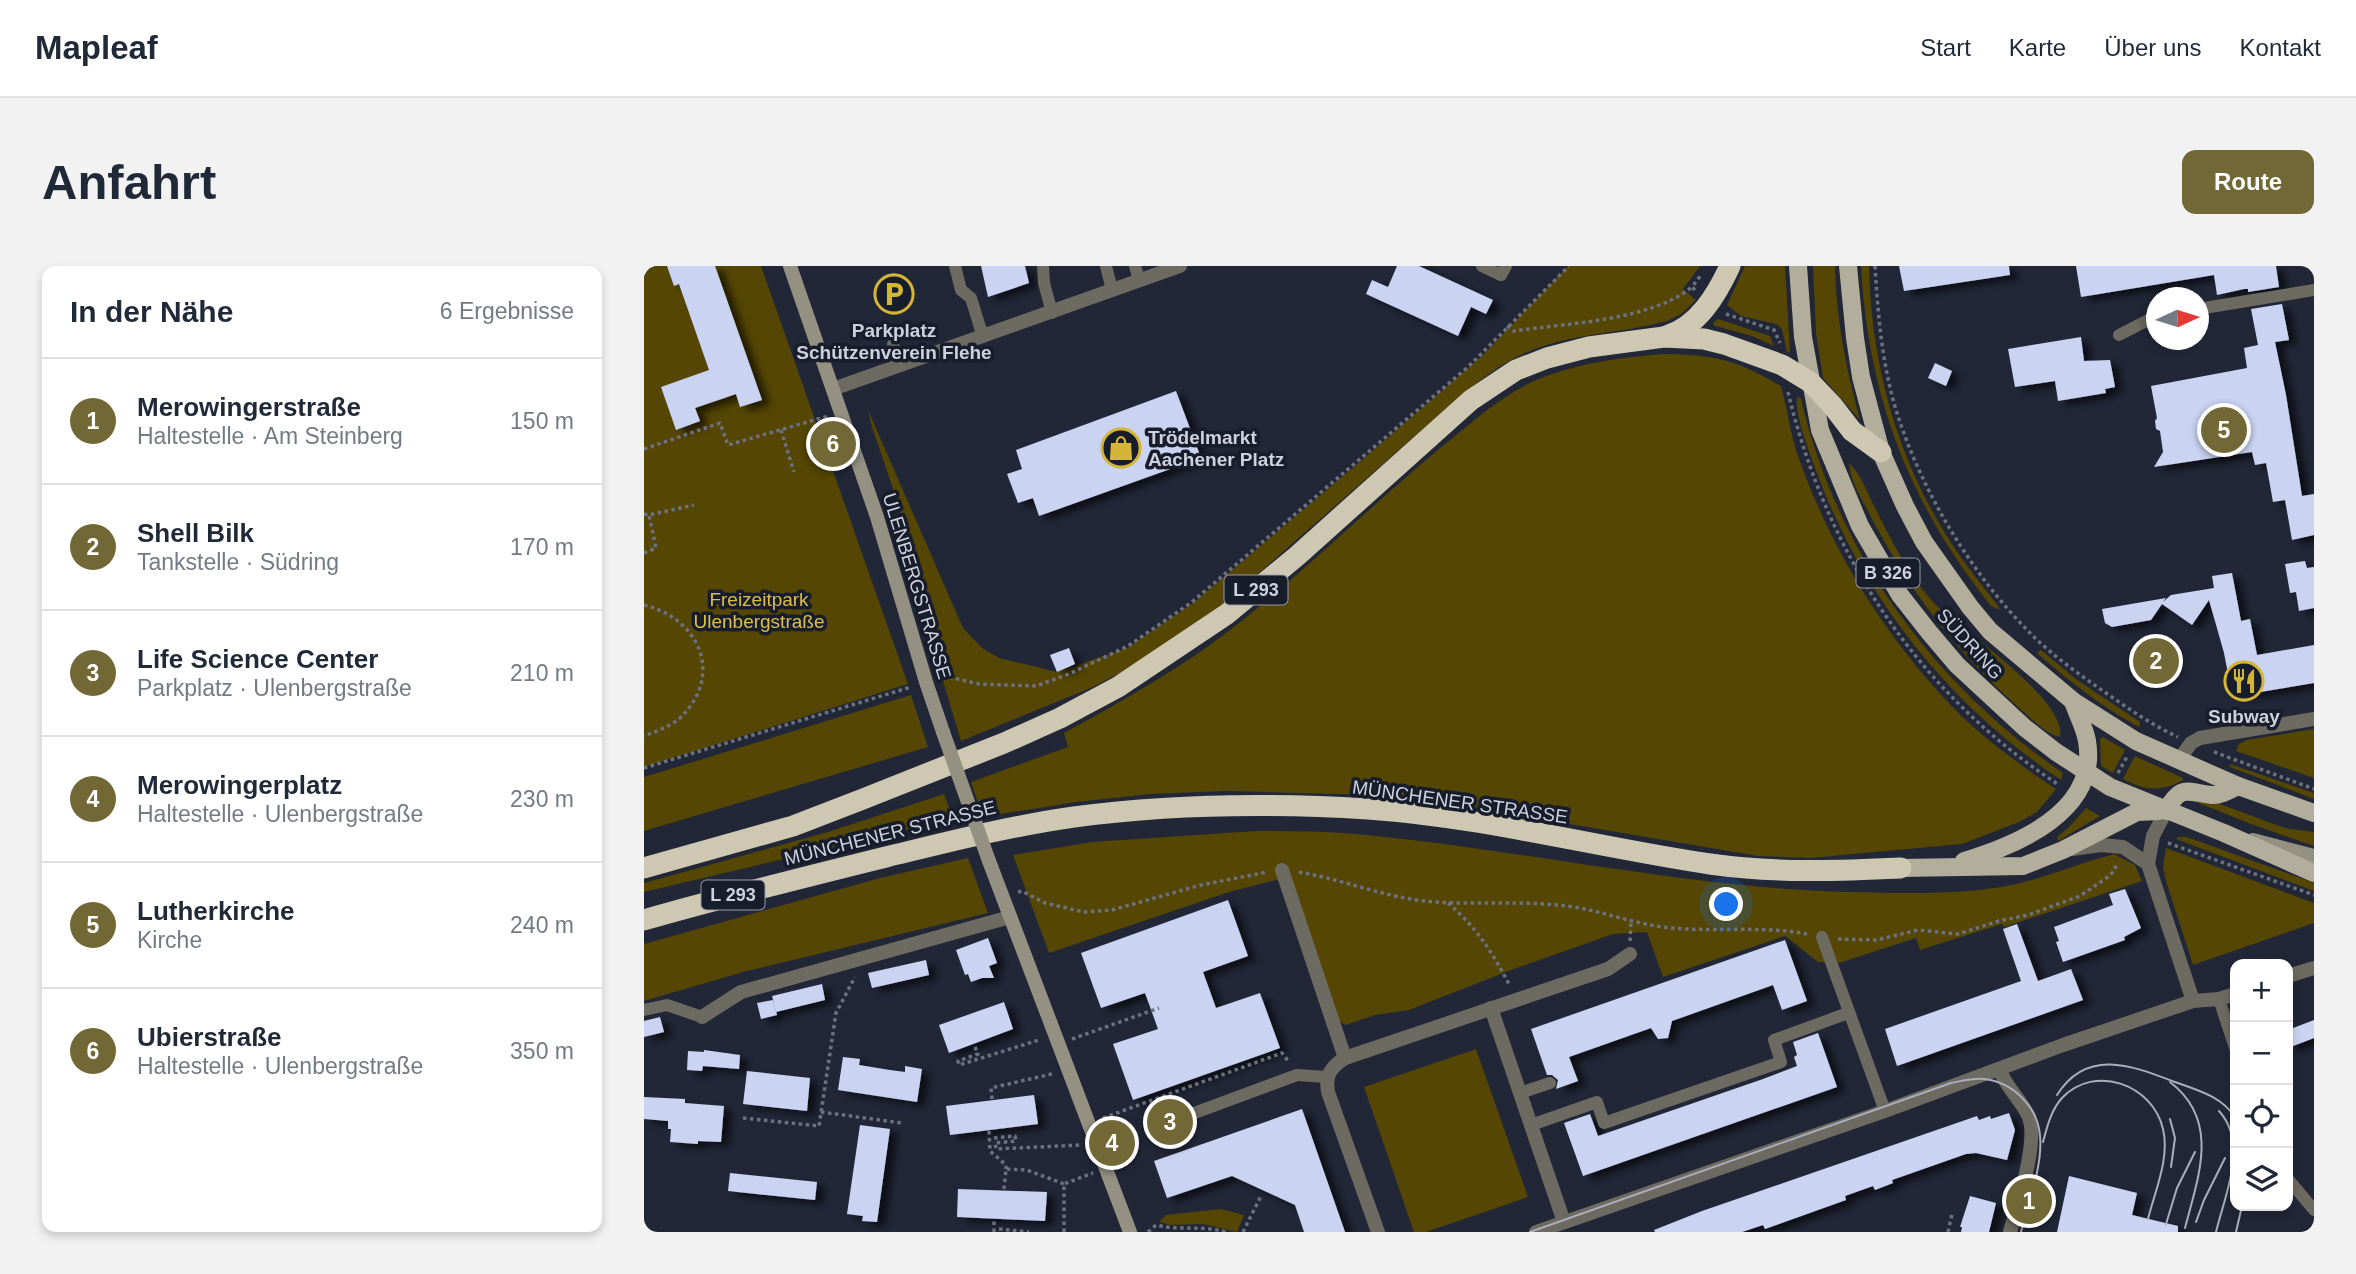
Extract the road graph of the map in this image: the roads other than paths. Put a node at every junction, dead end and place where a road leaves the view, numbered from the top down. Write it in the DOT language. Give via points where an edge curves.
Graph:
graph roads {
  1 [pos="790,266"];
  2 [pos="955,266"];
  3 [pos="1044,266"];
  4 [pos="1106,266"];
  5 [pos="1180,266"];
  6 [pos="1482,266"];
  7 [pos="1506,266"];
  8 [pos="1730,266"];
  9 [pos="1798,266"];
  10 [pos="1848,266"];
  11 [pos="1137,273"];
  12 [pos="1112,290"];
  13 [pos="2314,290"];
  14 [pos="2209,307"];
  15 [pos="1052,313"];
  16 [pos="2146,322"];
  17 [pos="2119,335"];
  18 [pos="983,337"];
  19 [pos="1664,337"];
  20 [pos="893,344"];
  21 [pos="898,366"];
  22 [pos="1810,383"];
  23 [pos="833,388"];
  24 [pos="1881,452"];
  25 [pos="2073,701"];
  26 [pos="2314,719"];
  27 [pos="2178,761"];
  28 [pos="2086,771"];
  29 [pos="2238,786"];
  30 [pos="2166,811"];
  31 [pos="2314,813"];
  32 [pos="2224,833"];
  33 [pos="2063,850"];
  34 [pos="2314,856"];
  35 [pos="2148,864"];
  36 [pos="1951,865"];
  37 [pos="1901,867"];
  38 [pos="644,868"];
  39 [pos="1282,870"];
  40 [pos="2314,873"];
  41 [pos="1010,916"];
  42 [pos="644,920"];
  43 [pos="1822,937"];
  44 [pos="1630,954"];
  45 [pos="2314,968"];
  46 [pos="2293,974"];
  47 [pos="2230,996"];
  48 [pos="2219,999"];
  49 [pos="2193,1001"];
  50 [pos="1491,1008"];
  51 [pos="644,1010"];
  52 [pos="1848,1013"];
  53 [pos="702,1017"];
  54 [pos="2230,1033"];
  55 [pos="1345,1058"];
  56 [pos="1999,1069"];
  57 [pos="1326,1077"];
  58 [pos="1550,1083"];
  59 [pos="1520,1093"];
  60 [pos="1885,1111"];
  61 [pos="1170,1122"];
  62 [pos="1531,1125"];
  63 [pos="2293,1185"];
  64 [pos="2314,1210"];
  65 [pos="1564,1222"];
  66 [pos="1130,1232"];
  67 [pos="1378,1232"];
  68 [pos="1536,1232"];
  69 [pos="2010,1232"];
  1 -- 23 [label="street, ULENBERGSTRASSE"];
  2 -- 18 [label="lane"];
  3 -- 15 [label="lane"];
  4 -- 12 [label="lane"];
  5 -- 11 [label="street"];
  6 -- 7 [label="lane" via="1501,275"];
  8 -- 19 [label="highway" via="1699,316"];
  9 -- 22 [label="main road, SÜDRING / B 326"];
  10 -- 24 [label="main road, SÜDRING / B 326" via="1854,338"];
  11 -- 12 [label="street"];
  12 -- 15 [label="street"];
  13 -- 14 [label="lane"];
  15 -- 18 [label="street"];
  16 -- 17 [label="lane"];
  18 -- 21 [label="street"];
  19 -- 22 [label="highway" via="1737,347 1782,365"];
  19 -- 38 [label="highway, MÜNCHENER STRASSE / L 293" via="1558,355 1497,380 1227,614 1118,687 1060,718 793,826"];
  20 -- 21 [label="lane"];
  21 -- 23 [label="street"];
  22 -- 24 [label="highway" via="1852,431"];
  22 -- 28 [label="main road, SÜDRING / B 326" via="1839,478 1860,526 1900,595 1987,695 2037,738"];
  23 -- 41 [label="street, ULENBERGSTRASSE, bridge" via="926,682"];
  24 -- 25 [label="main road, SÜDRING / B 326" via="1924,542 1970,607 1990,631"];
  25 -- 27 [label="main road, SÜDRING / B 326"];
  25 -- 28 [label="main road" via="2087,741"];
  26 -- 27 [label="street" via="2200,738"];
  27 -- 29 [label="main road, SÜDRING / B 326"];
  28 -- 30 [label="main road, SÜDRING / B 326" via="2109,787"];
  28 -- 36 [label="main road, B 326" via="2075,795 2053,821 2019,840"];
  29 -- 30 [label="main road" via="2214,796 2180,792"];
  29 -- 31 [label="main road, SÜDRING / B 326"];
  30 -- 32 [label="main road, SÜDRING / B 326"];
  30 -- 33 [label="main road, B 326" via="2137,812"];
  30 -- 35 [label="street" via="2153,836"];
  32 -- 34 [label="street"];
  32 -- 40 [label="main road, B 326"];
  33 -- 35 [label="street" via="2123,847"];
  33 -- 36 [label="main road, B 326" via="2024,866"];
  35 -- 49 [label="street"];
  36 -- 37 [label="main road, B 326"];
  37 -- 42 [label="highway, MÜNCHENER STRASSE / L 293" via="1763,869 1369,809 1240,805 1075,817 998,830"];
  39 -- 55 [label="street"];
  41 -- 53 [label="street" via="741,992"];
  41 -- 66 [label="street, ULENBERGSTRASSE"];
  43 -- 52 [label="lane"];
  44 -- 50 [label="street" via="1608,969"];
  45 -- 46 [label="street"];
  47 -- 48 [label="street"];
  48 -- 49 [label="street"];
  48 -- 54 [label="lane"];
  49 -- 56 [label="street"];
  50 -- 55 [label="street"];
  50 -- 59 [label="street"];
  51 -- 53 [label="lane" via="667,1004"];
  52 -- 60 [label="lane"];
  52 -- 62 [label="lane" via="1774,1040 1781,1062 1604,1123 1597,1102"];
  55 -- 57 [label="street"];
  56 -- 60 [label="street"];
  56 -- 69 [label="street" via="2029,1116 2033,1136"];
  57 -- 61 [label="lane" via="1297,1075"];
  57 -- 67 [label="street"];
  58 -- 59 [label="lane"];
  59 -- 62 [label="street"];
  60 -- 65 [label="street"];
  62 -- 65 [label="street"];
  63 -- 64 [label="lane"];
  65 -- 68 [label="street"];
}
